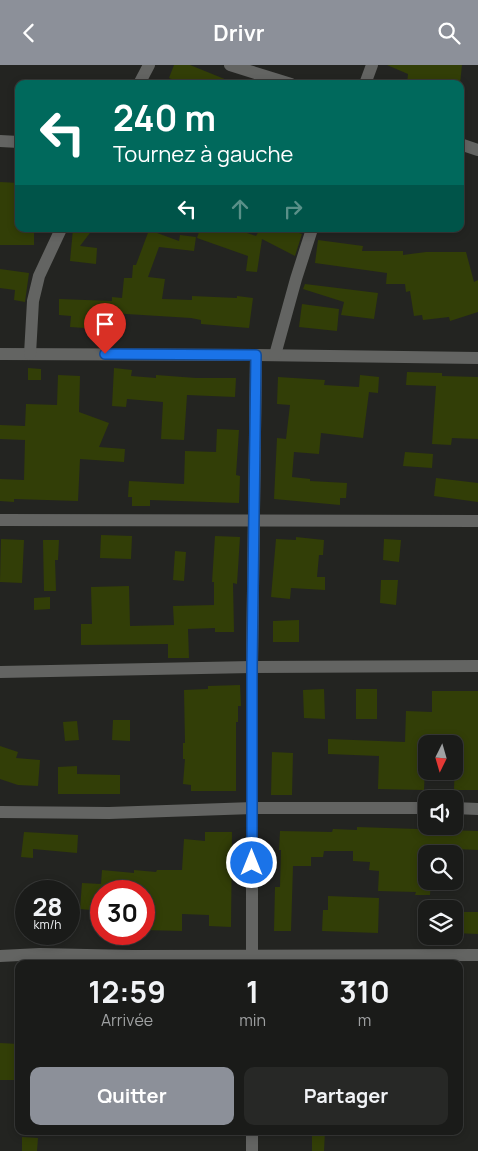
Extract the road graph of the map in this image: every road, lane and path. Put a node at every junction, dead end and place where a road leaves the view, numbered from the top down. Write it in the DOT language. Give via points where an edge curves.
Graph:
graph roads {
  1 [pos="149,65"];
  2 [pos="230,65"];
  3 [pos="372,65"];
  4 [pos="141,80"];
  5 [pos="278,80"];
  6 [pos="366,80"];
  7 [pos="0,141"];
  8 [pos="15,142"];
  9 [pos="464,145"];
  10 [pos="478,150"];
  11 [pos="60,232"];
  12 [pos="311,232"];
  13 [pos="0,354"];
  14 [pos="30,354"];
  15 [pos="256,355"];
  16 [pos="274,355"];
  17 [pos="478,358"];
  18 [pos="255,520"];
  19 [pos="0,521"];
  20 [pos="478,521"];
  21 [pos="478,666"];
  22 [pos="252,667"];
  23 [pos="0,673"];
  24 [pos="253,808"];
  25 [pos="418,808"];
  26 [pos="463,808"];
  27 [pos="478,809"];
  28 [pos="0,812"];
  29 [pos="478,955"];
  30 [pos="0,956"];
  31 [pos="252,959"];
  32 [pos="252,1135"];
  33 [pos="252,1151"];
  1 -- 4 [label="street"];
  2 -- 5 [label="street"];
  3 -- 6 [label="street"];
  7 -- 8 [label="street"];
  9 -- 10 [label="street"];
  11 -- 14 [label="street" via="33,301"];
  12 -- 16 [label="street"];
  13 -- 14 [label="street"];
  14 -- 15 [label="street"];
  15 -- 16 [label="street"];
  15 -- 18 [label="street"];
  16 -- 17 [label="street"];
  18 -- 19 [label="street"];
  18 -- 20 [label="street"];
  18 -- 22 [label="street"];
  21 -- 22 [label="street"];
  22 -- 23 [label="street"];
  22 -- 24 [label="street"];
  24 -- 25 [label="street"];
  24 -- 28 [label="street" via="110,813"];
  24 -- 31 [label="street"];
  26 -- 27 [label="street"];
  29 -- 31 [label="street"];
  30 -- 31 [label="street" via="40,953"];
  32 -- 33 [label="street"];
}
